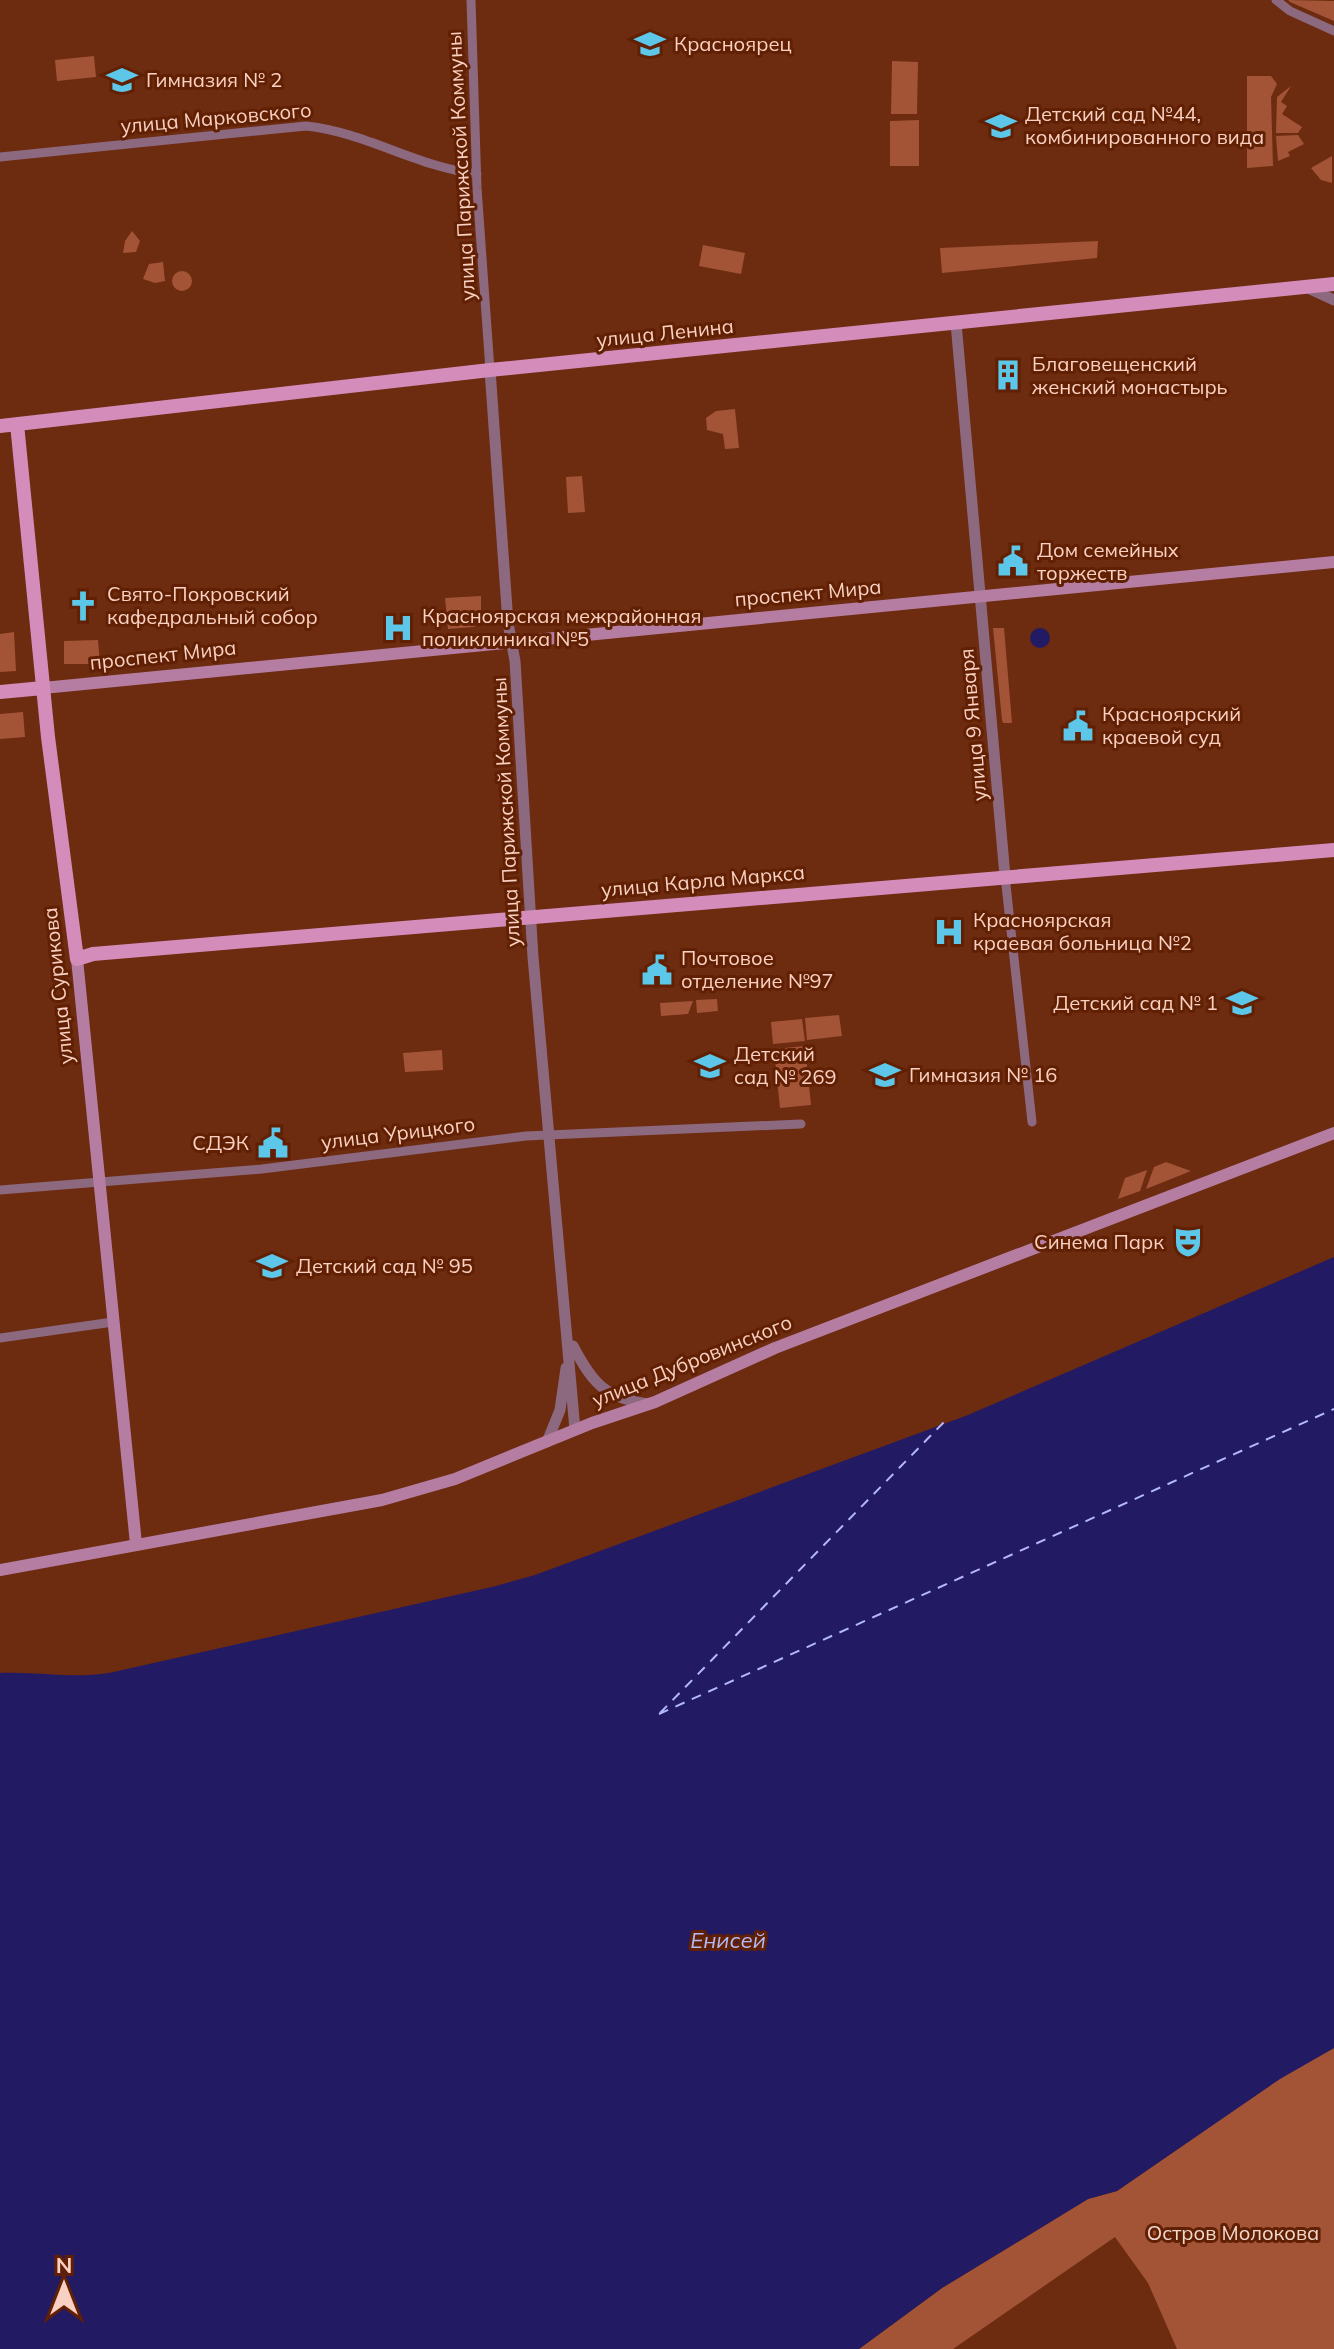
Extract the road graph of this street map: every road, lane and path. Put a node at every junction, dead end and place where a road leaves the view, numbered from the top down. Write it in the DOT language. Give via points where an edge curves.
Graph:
graph roads {
  1 [pos="471,0"];
  2 [pos="1276,0"];
  3 [pos="1334,31"];
  4 [pos="0,157"];
  5 [pos="477,174"];
  6 [pos="1334,284"];
  7 [pos="1306,287"];
  8 [pos="1334,300"];
  9 [pos="956,323"];
  10 [pos="490,370"];
  11 [pos="17,424"];
  12 [pos="0,426"];
  13 [pos="1334,562"];
  14 [pos="980,596"];
  15 [pos="512,642"];
  16 [pos="43,688"];
  17 [pos="0,692"];
  18 [pos="1334,850"];
  19 [pos="1005,876"];
  20 [pos="532,918"];
  21 [pos="77,959"];
  22 [pos="1032,1122"];
  23 [pos="801,1124"];
  24 [pos="1334,1133"];
  25 [pos="550,1134"];
  26 [pos="99,1185"];
  27 [pos="0,1190"];
  28 [pos="113,1322"];
  29 [pos="0,1338"];
  30 [pos="569,1339"];
  31 [pos="650,1404"];
  32 [pos="575,1430"];
  33 [pos="547,1442"];
  34 [pos="136,1544"];
  35 [pos="0,1570"];
  1 -- 5 [label="street, улица Парижской Коммуны"];
  2 -- 3 [label="street"];
  4 -- 5 [label="street, улица Марковского" via="306,126 338,130 454,171"];
  5 -- 10 [label="street, улица Парижской Коммуны"];
  6 -- 7 [label="main road, улица Ленина"];
  7 -- 8 [label="street"];
  7 -- 9 [label="main road, улица Ленина"];
  9 -- 10 [label="main road, улица Ленина"];
  9 -- 14 [label="street, улица 9 Января"];
  10 -- 11 [label="main road, улица Ленина"];
  10 -- 15 [label="street, улица Парижской Коммуны"];
  11 -- 12 [label="main road, улица Ленина"];
  11 -- 16 [label="main road, улица Сурикова"];
  13 -- 14 [label="main road, проспект Мира"];
  14 -- 15 [label="main road, проспект Мира"];
  14 -- 19 [label="street, улица 9 Января"];
  15 -- 16 [label="main road, проспект Мира"];
  15 -- 20 [label="street, улица Парижской Коммуны"];
  16 -- 17 [label="main road, проспект Мира"];
  16 -- 21 [label="main road, улица Сурикова"];
  18 -- 19 [label="main road, улица Карла Маркса"];
  19 -- 20 [label="main road, улица Карла Маркса"];
  19 -- 22 [label="street, улица 9 Января"];
  20 -- 21 [label="main road, улица Карла Маркса"];
  20 -- 25 [label="street, улица Парижской Коммуны"];
  21 -- 26 [label="main road, улица Сурикова"];
  23 -- 25 [label="street, улица Урицкого"];
  24 -- 31 [label="main road, улица Дубровинского" via="775,1348"];
  25 -- 26 [label="street, улица Урицкого"];
  25 -- 30 [label="street, улица Парижской Коммуны"];
  26 -- 27 [label="street, улица Урицкого"];
  26 -- 28 [label="main road, улица Сурикова"];
  28 -- 29 [label="street"];
  28 -- 34 [label="main road, улица Сурикова"];
  30 -- 31 [label="street" via="590,1378 603,1389"];
  30 -- 32 [label="street, улица Парижской Коммуны"];
  30 -- 33 [label="street" via="560,1410"];
  31 -- 32 [label="main road, улица Дубровинского"];
  32 -- 33 [label="main road, улица Дубровинского"];
  33 -- 34 [label="main road, улица Дубровинского" via="391,1498"];
  34 -- 35 [label="main road, улица Дубровинского"];
}
